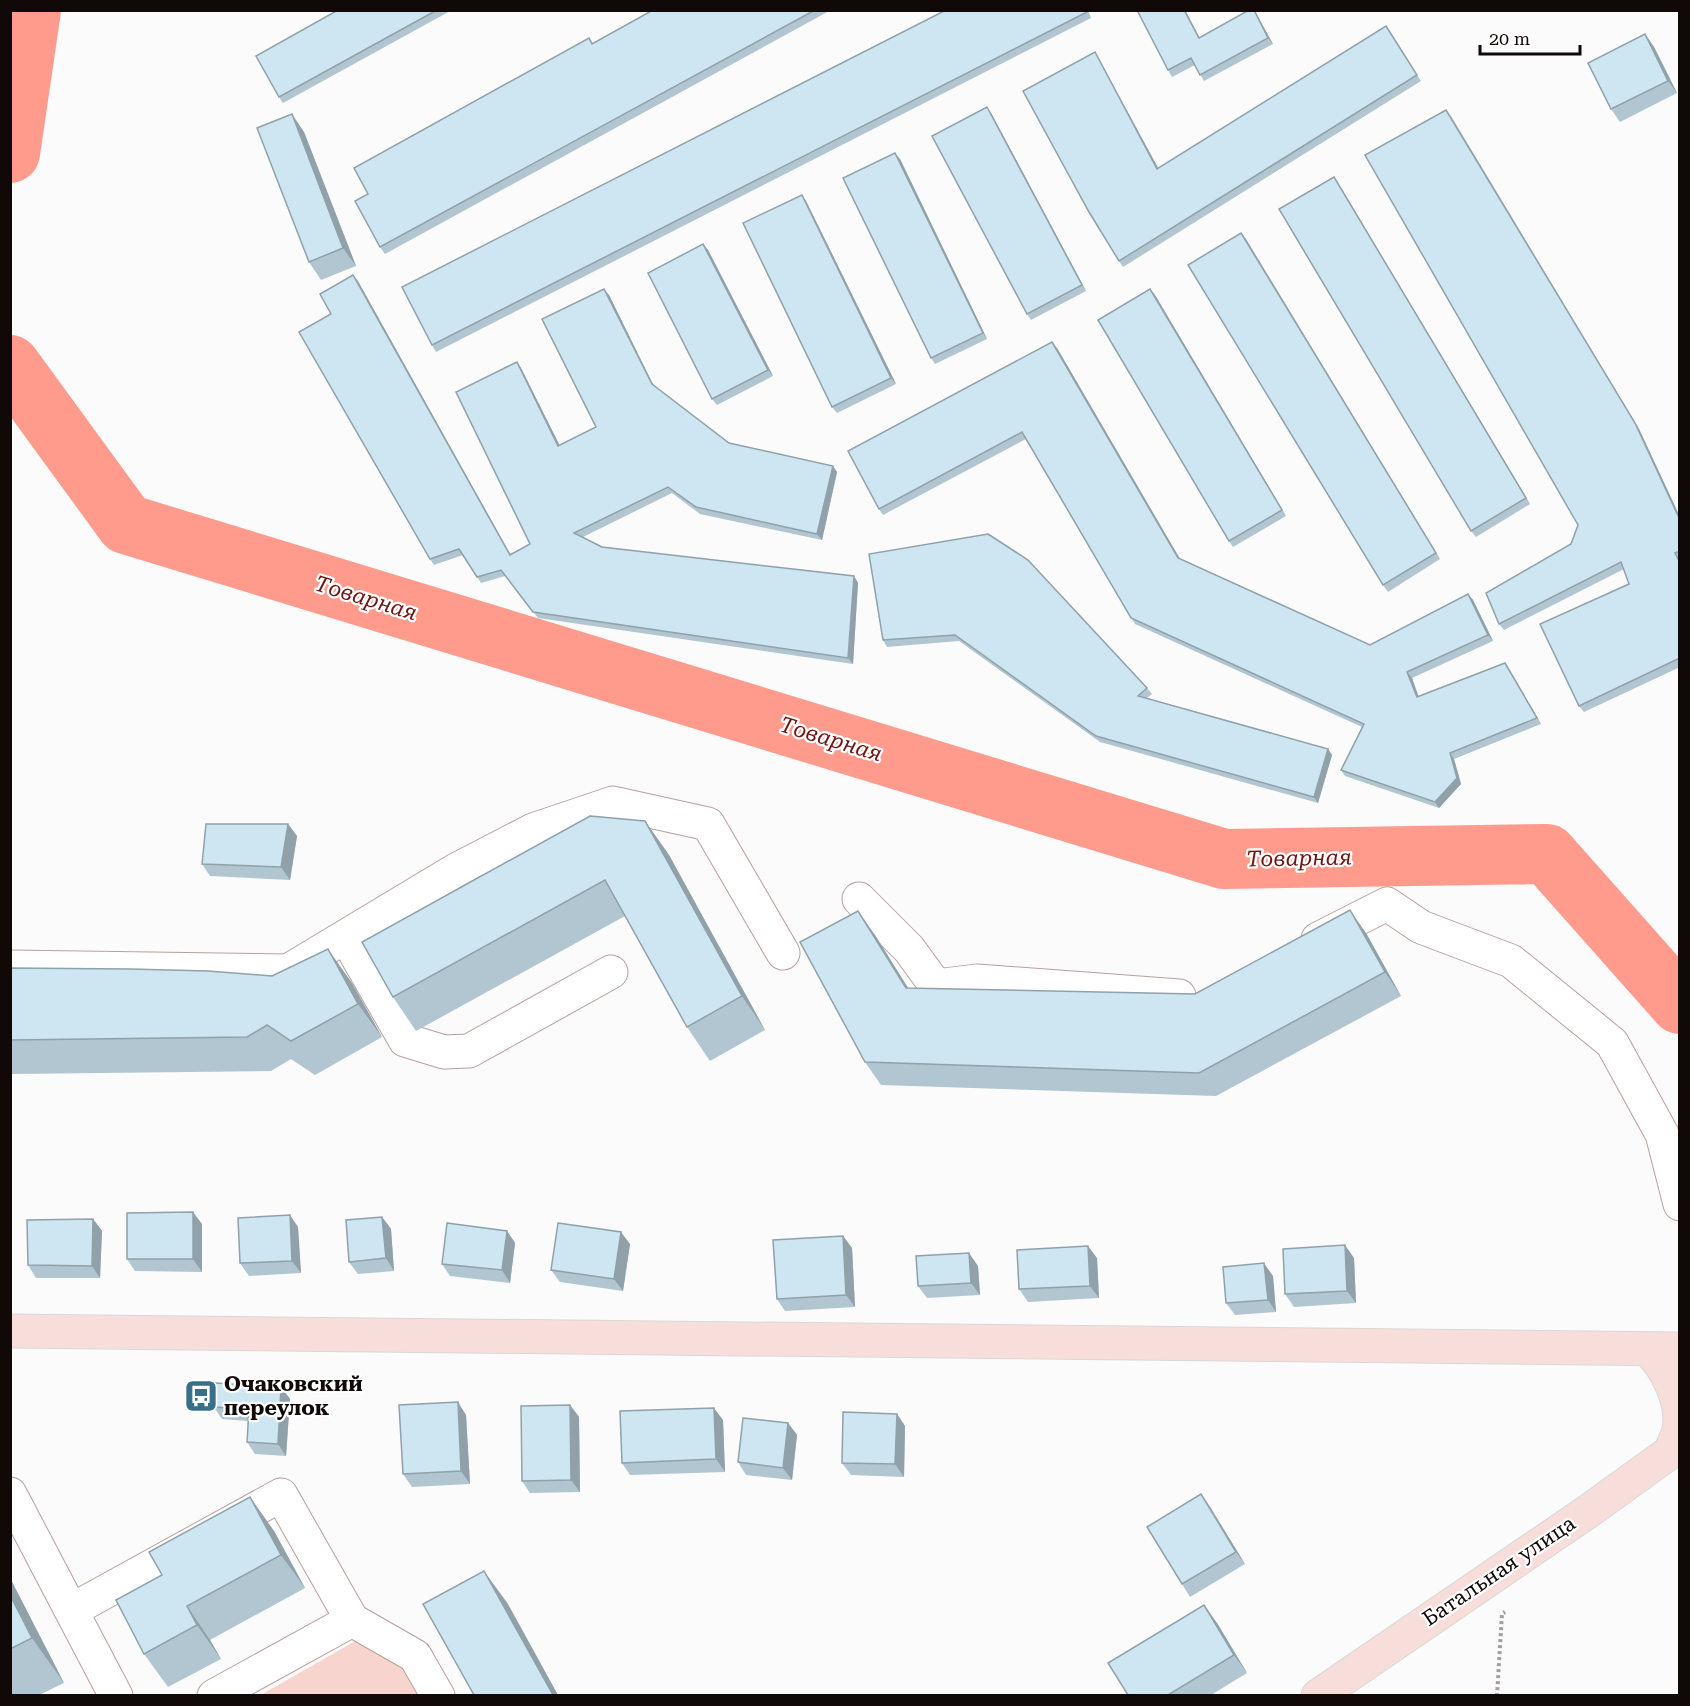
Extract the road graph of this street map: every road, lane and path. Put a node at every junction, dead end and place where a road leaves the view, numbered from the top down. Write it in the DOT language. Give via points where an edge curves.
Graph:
graph roads {
  1 [pos="859,899"];
  2 [pos="346,937"];
  3 [pos="1291,952"];
  4 [pos="783,953"];
  5 [pos="10,967"];
  6 [pos="611,972"];
  7 [pos="1213,993"];
  8 [pos="1680,1204"];
  9 [pos="10,1330"];
  10 [pos="1647,1349"];
  11 [pos="1680,1349"];
  12 [pos="1675,1449"];
  13 [pos="10,1494"];
  14 [pos="72,1610"];
  15 [pos="352,1620"];
  16 [pos="116,1695"];
  17 [pos="214,1695"];
  18 [pos="438,1695"];
  19 [pos="1318,1695"];
  1 -- 7 [label="lane" via="909,949 936,986 977,981 1203,998"];
  2 -- 4 [label="lane" via="456,870 533,830 613,803 708,824"];
  2 -- 5 [label="lane" via="288,971"];
  2 -- 6 [label="lane" via="405,1040 444,1052 469,1051"];
  3 -- 8 [label="lane" via="1386,904 1422,927 1511,961 1612,1043 1662,1134"];
  9 -- 10 [label="main road"];
  10 -- 11 [label="main road"];
  10 -- 12 [label="main road" via="1666,1370 1679,1411"];
  12 -- 19 [label="main road, Батальная улица"];
  13 -- 14 [label="lane"];
  14 -- 15 [label="lane" via="281,1496"];
  14 -- 16 [label="lane"];
  15 -- 17 [label="lane"];
  15 -- 18 [label="lane" via="415,1656"];
}
